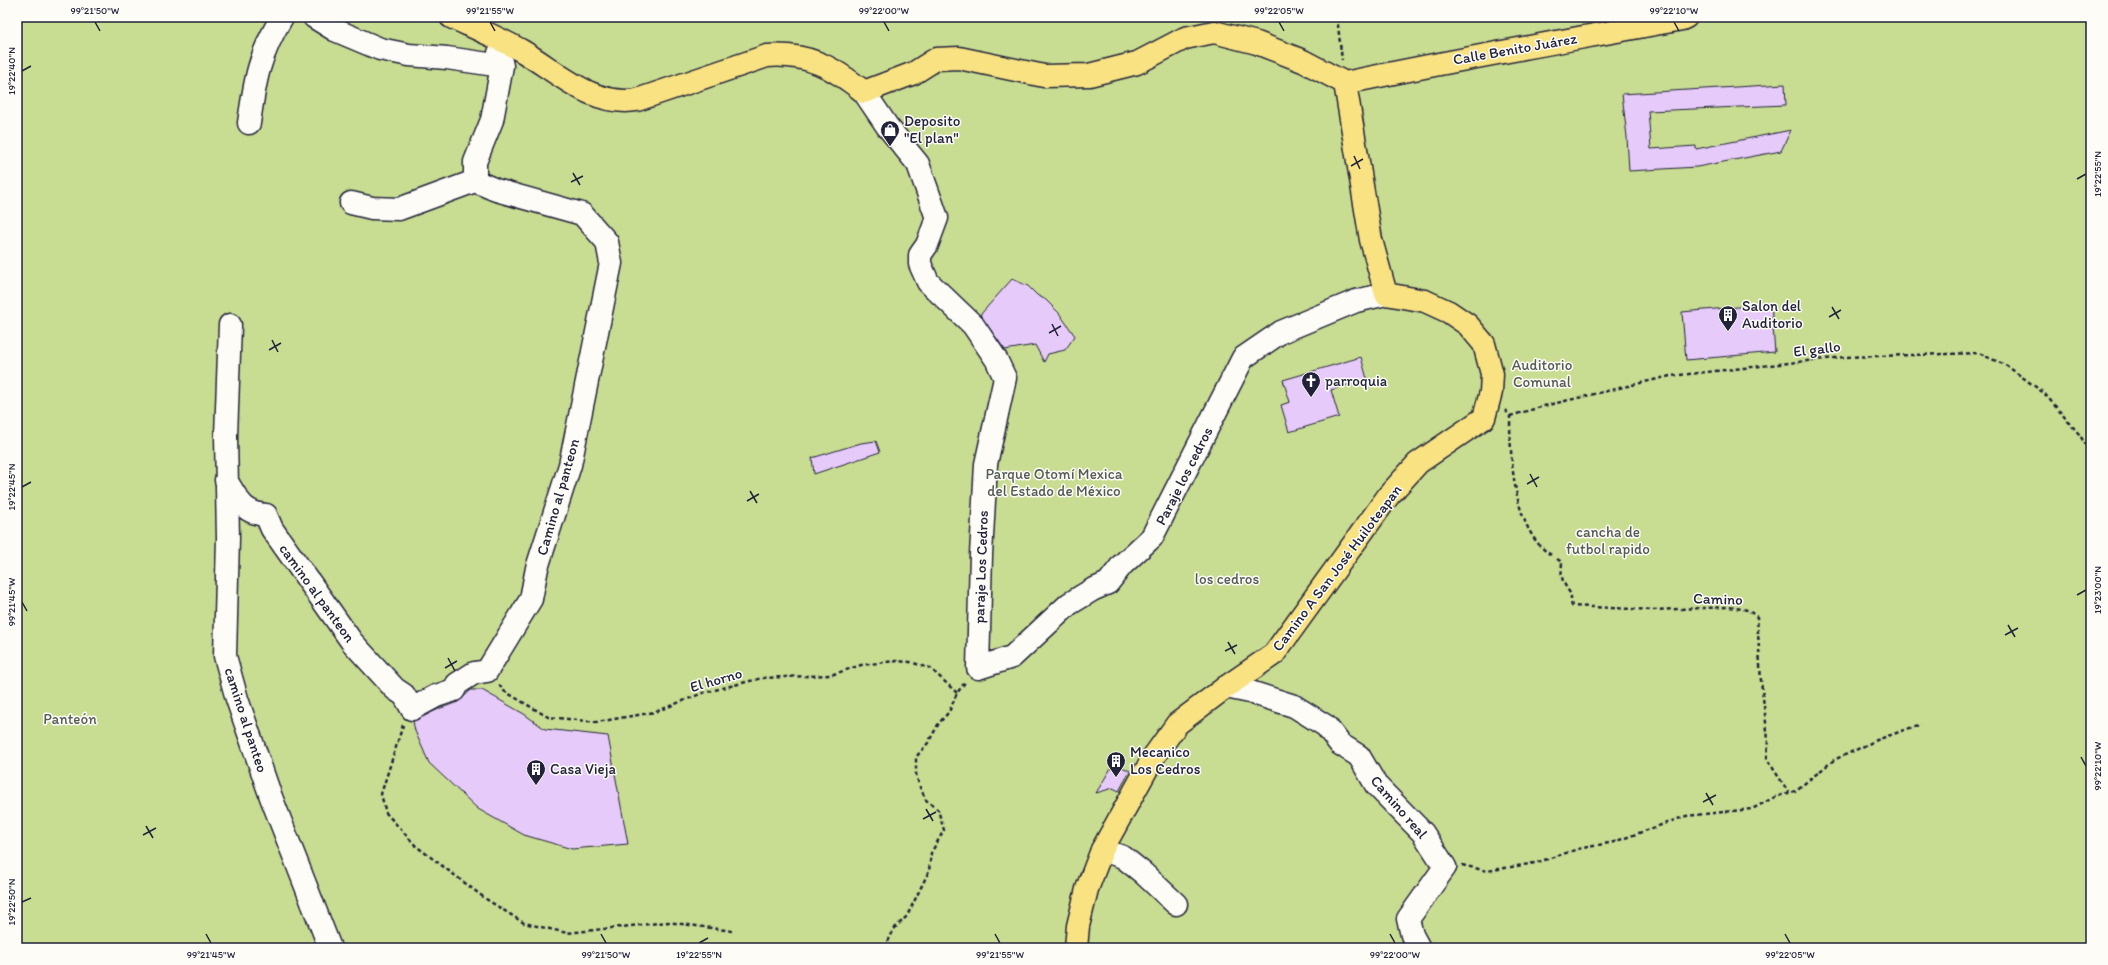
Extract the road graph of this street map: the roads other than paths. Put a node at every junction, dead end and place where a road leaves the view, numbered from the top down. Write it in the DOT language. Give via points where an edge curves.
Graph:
graph roads {
  1 [pos="282,17"];
  2 [pos="314,17"];
  3 [pos="451,17"];
  4 [pos="1686,17"];
  5 [pos="495,37"];
  6 [pos="502,66"];
  7 [pos="1345,83"];
  8 [pos="864,92"];
  9 [pos="249,123"];
  10 [pos="475,181"];
  11 [pos="351,203"];
  12 [pos="1386,294"];
  13 [pos="230,325"];
  14 [pos="226,480"];
  15 [pos="978,668"];
  16 [pos="1226,687"];
  17 [pos="412,709"];
  18 [pos="1102,850"];
  19 [pos="1176,904"];
  20 [pos="330,948"];
  21 [pos="1076,948"];
  22 [pos="1419,948"];
  1 -- 9 [label="street" via="263,53 255,80"];
  2 -- 6 [label="street" via="335,30 380,49"];
  3 -- 5 [label="main road"];
  4 -- 7 [label="main road, Calle Benito Juárez"];
  5 -- 6 [label="street"];
  5 -- 8 [label="main road" via="602,99 622,102 637,100 767,56 788,55 812,61 841,73"];
  6 -- 10 [label="street" via="492,120 475,162"];
  7 -- 8 [label="main road" via="1303,61 1257,43 1214,32 1185,38 1137,63 1089,75 1044,76 959,58 936,59 914,73"];
  7 -- 12 [label="main road" via="1371,240"];
  8 -- 15 [label="street, paraje Los Cedros" via="918,164 937,218 927,245 920,255 920,264 928,282 973,325 996,359 1005,378 986,464"];
  10 -- 11 [label="street" via="399,209 372,208"];
  10 -- 17 [label="street, Camino al panteon" via="496,190 582,214 608,242 611,263 570,465 537,568 531,599 487,672 474,672 457,684 454,690"];
  12 -- 15 [label="street, Paraje los cedros" via="1356,301 1281,332 1243,358 1152,537 1122,565 1108,583 1069,604 1012,657"];
  12 -- 16 [label="main road, Camino A San José Huiloteapan" via="1425,301 1449,312 1468,325 1484,344 1492,374 1491,392 1484,418 1418,463 1389,495 1274,654"];
  13 -- 14 [label="street, camino al panteo"];
  14 -- 17 [label="street, camino al panteon" via="241,504 253,514 266,515 272,529 352,642 395,689 404,695"];
  14 -- 20 [label="street, camino al panteo" via="228,538 225,656 237,700 271,797"];
  16 -- 18 [label="main road, Camino A San José Huiloteapan" via="1177,724 1131,796"];
  16 -- 22 [label="street, Camino real" via="1294,706 1326,726 1340,744 1359,756 1376,785 1416,824 1445,867 1408,919"];
  18 -- 19 [label="street" via="1123,857"];
  18 -- 21 [label="main road, Camino A San José Huiloteapan" via="1087,889 1078,926"];
}
